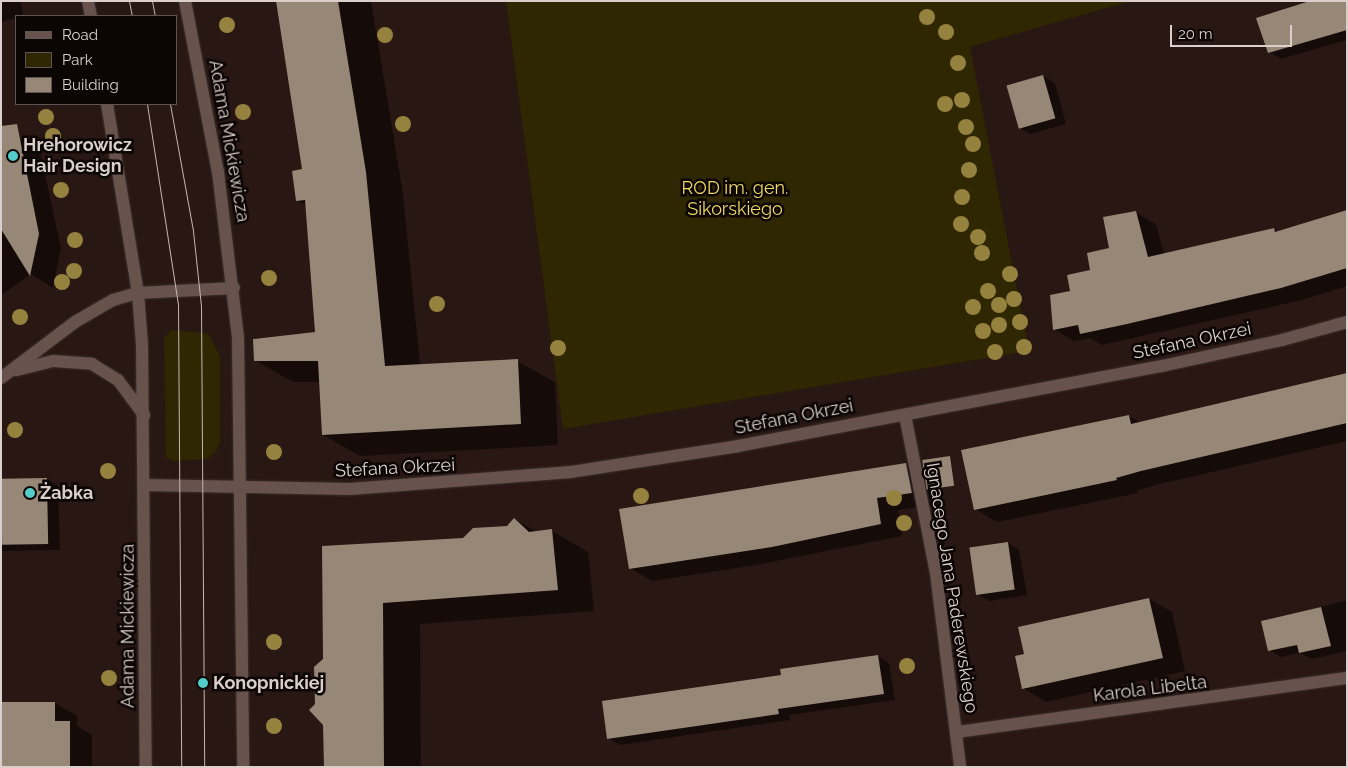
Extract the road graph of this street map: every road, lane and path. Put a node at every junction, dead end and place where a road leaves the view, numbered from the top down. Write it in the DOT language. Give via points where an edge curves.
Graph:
graph roads {
  1 [pos="88,1"];
  2 [pos="185,1"];
  3 [pos="91,15"];
  4 [pos="107,105"];
  5 [pos="234,288"];
  6 [pos="138,293"];
  7 [pos="1347,322"];
  8 [pos="1,378"];
  9 [pos="905,414"];
  10 [pos="144,415"];
  11 [pos="144,485"];
  12 [pos="241,487"];
  13 [pos="1347,678"];
  14 [pos="957,732"];
  15 [pos="146,767"];
  16 [pos="243,767"];
  17 [pos="960,767"];
  1 -- 3 [label="street"];
  2 -- 5 [label="street, Adama Mickiewicza" via="218,172"];
  4 -- 6 [label="street, Adama Mickiewicza"];
  5 -- 6 [label="street"];
  5 -- 12 [label="street, Adama Mickiewicza" via="241,387"];
  6 -- 8 [label="street" via="113,300 89,312"];
  6 -- 10 [label="street, Adama Mickiewicza"];
  7 -- 9 [label="street, Stefana Okrzei" via="1224,353"];
  8 -- 10 [label="street" via="53,361 92,364 118,380"];
  9 -- 12 [label="street, Stefana Okrzei" via="665,458 553,474 350,489"];
  9 -- 14 [label="street, Ignacego Jana Paderewskiego" via="936,573"];
  10 -- 11 [label="street, Adama Mickiewicza"];
  11 -- 12 [label="street"];
  11 -- 15 [label="street, Adama Mickiewicza"];
  12 -- 16 [label="street, Adama Mickiewicza"];
  13 -- 14 [label="street, Karola Libelta"];
  14 -- 17 [label="street, Ignacego Jana Paderewskiego"];
}
